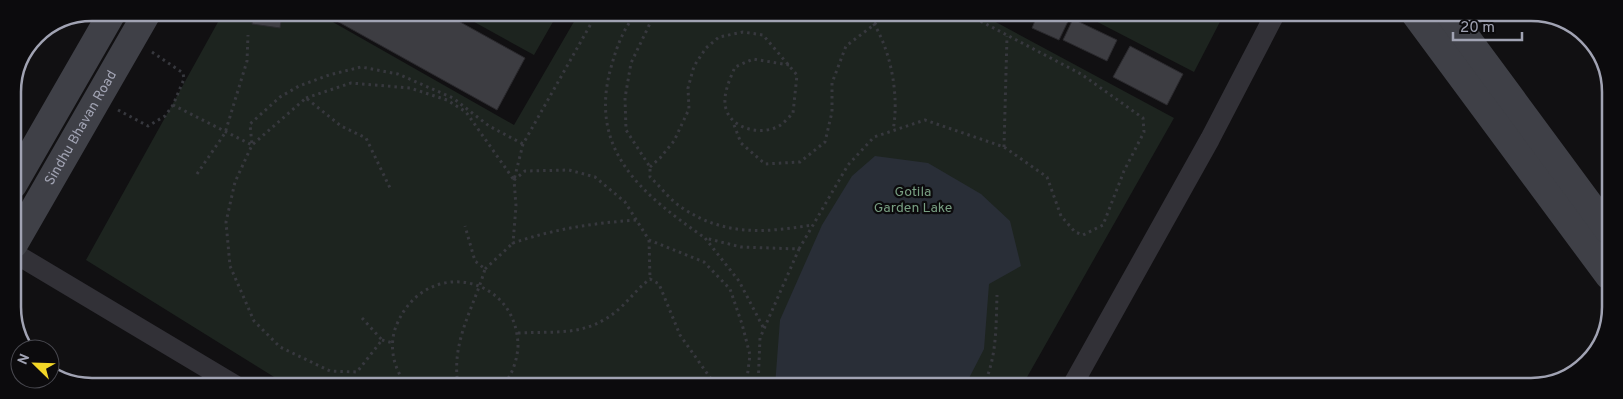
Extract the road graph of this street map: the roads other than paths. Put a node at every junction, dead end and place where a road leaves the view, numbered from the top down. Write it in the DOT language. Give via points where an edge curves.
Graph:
graph roads {
  1 [pos="107,21"];
  2 [pos="142,21"];
  3 [pos="1271,21"];
  4 [pos="1420,21"];
  5 [pos="1454,21"];
  6 [pos="21,162"];
  7 [pos="21,170"];
  8 [pos="52,178"];
  9 [pos="1602,222"];
  10 [pos="21,232"];
  11 [pos="21,257"];
  12 [pos="1602,267"];
  13 [pos="223,378"];
  14 [pos="1076,378"];
  1 -- 6 [label="main road"];
  2 -- 8 [label="main road, Sindhu Bhavan Road"];
  3 -- 14 [label="street" via="1206,147"];
  4 -- 12 [label="main road"];
  5 -- 9 [label="main road"];
  7 -- 8 [label="street"];
  8 -- 10 [label="main road, Sindhu Bhavan Road"];
  11 -- 13 [label="street"];
}
